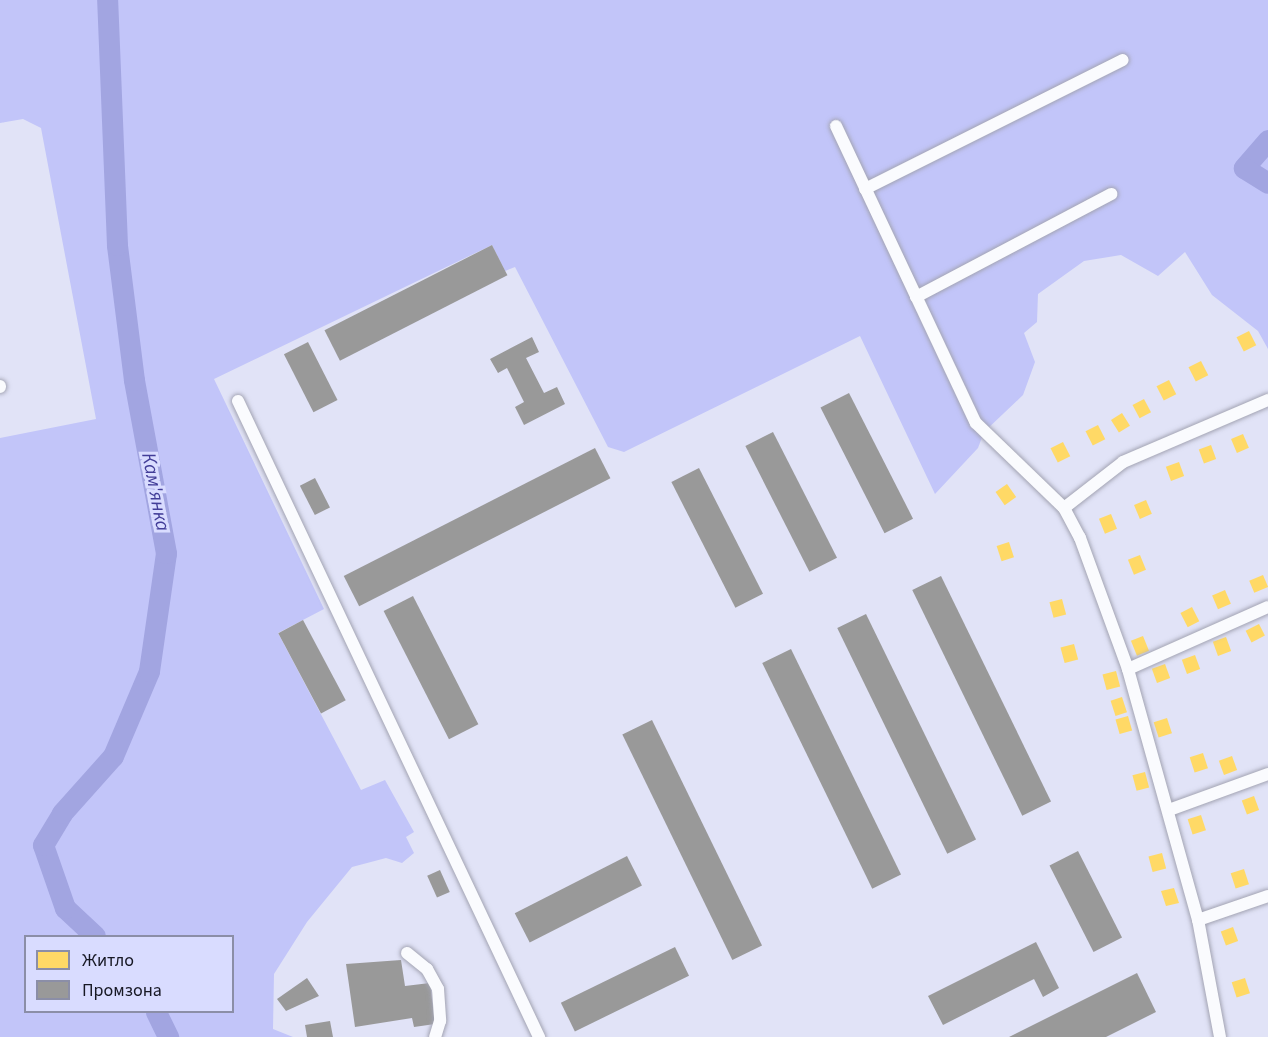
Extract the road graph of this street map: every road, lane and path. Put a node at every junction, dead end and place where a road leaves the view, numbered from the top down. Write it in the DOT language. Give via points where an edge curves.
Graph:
graph roads {
  1 [pos="1124,60"];
  2 [pos="836,126"];
  3 [pos="866,189"];
  4 [pos="1111,194"];
  5 [pos="916,297"];
  6 [pos="1268,400"];
  7 [pos="238,401"];
  8 [pos="1064,508"];
  9 [pos="1268,607"];
  10 [pos="1128,669"];
  11 [pos="1268,774"];
  12 [pos="1169,810"];
  13 [pos="1268,896"];
  14 [pos="1198,920"];
  15 [pos="407,952"];
  16 [pos="435,1037"];
  17 [pos="539,1037"];
  18 [pos="1220,1037"];
  1 -- 3 [label="street"];
  2 -- 3 [label="street"];
  3 -- 5 [label="street"];
  4 -- 5 [label="street"];
  5 -- 8 [label="street" via="976,423"];
  6 -- 8 [label="street" via="1123,462"];
  7 -- 17 [label="street"];
  8 -- 10 [label="street" via="1080,538"];
  9 -- 10 [label="street"];
  10 -- 12 [label="street"];
  11 -- 12 [label="street"];
  12 -- 14 [label="street"];
  13 -- 14 [label="street"];
  14 -- 18 [label="street"];
  15 -- 16 [label="street" via="427,969 438,989 440,1021"];
}
